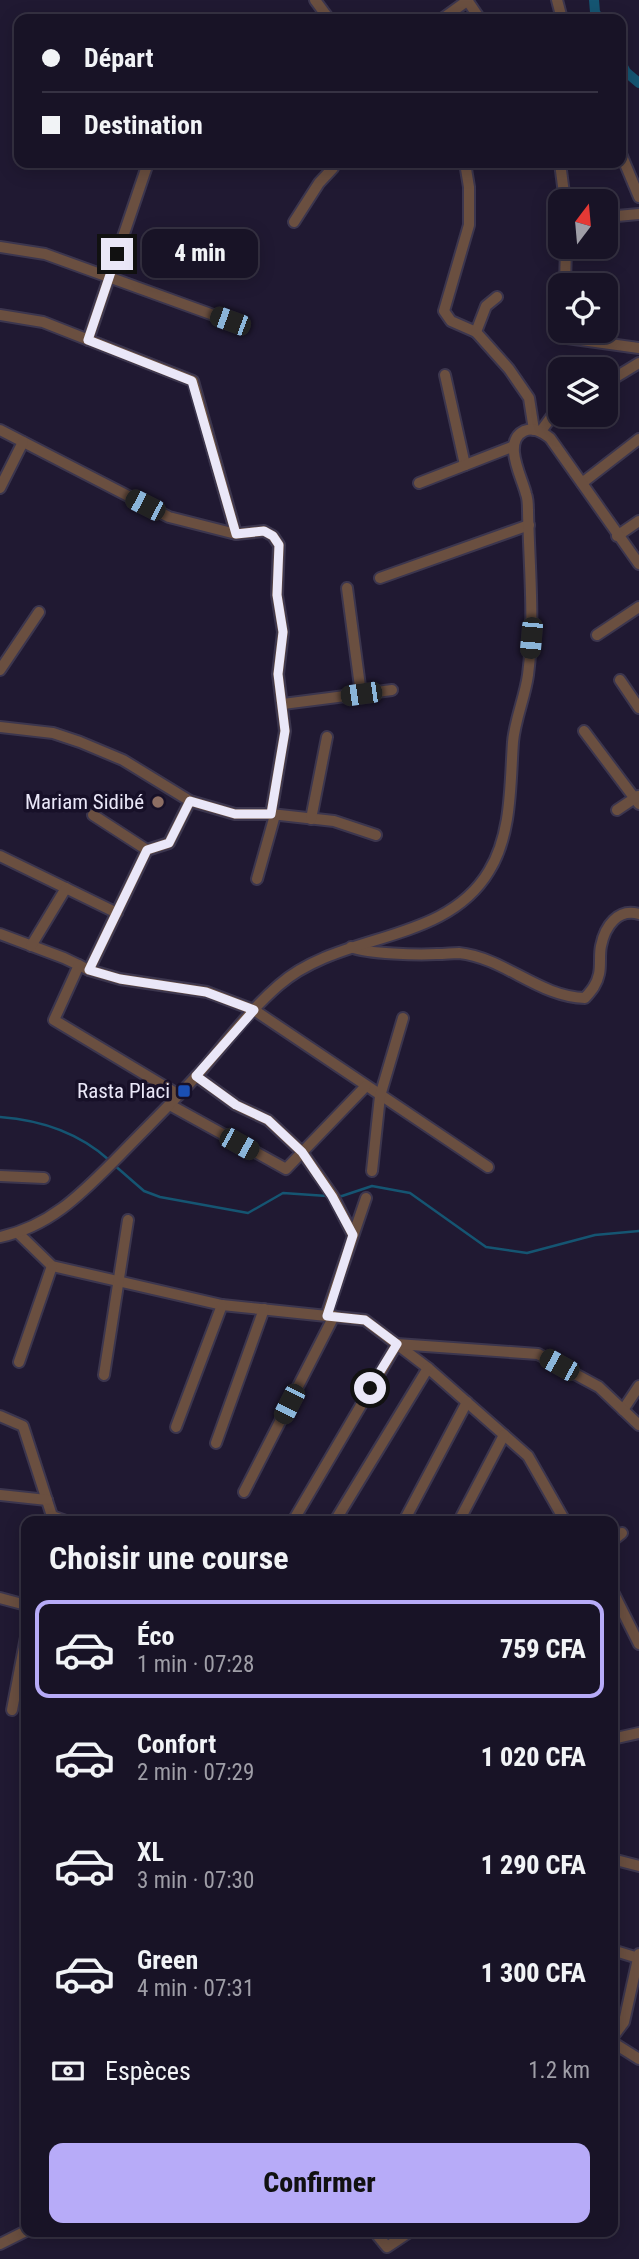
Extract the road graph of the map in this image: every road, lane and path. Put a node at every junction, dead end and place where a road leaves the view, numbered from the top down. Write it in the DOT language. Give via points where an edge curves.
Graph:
graph roads {
  1 [pos="467,0"];
  2 [pos="449,14"];
  3 [pos="626,166"];
  4 [pos="146,168"];
  5 [pos="333,168"];
  6 [pos="466,168"];
  7 [pos="561,168"];
  8 [pos="563,189"];
  9 [pos="639,197"];
  10 [pos="639,214"];
  11 [pos="618,216"];
  12 [pos="294,222"];
  13 [pos="0,247"];
  14 [pos="109,277"];
  15 [pos="497,297"];
  16 [pos="0,315"];
  17 [pos="230,321"];
  18 [pos="476,332"];
  19 [pos="88,340"];
  20 [pos="603,343"];
  21 [pos="639,348"];
  22 [pos="639,363"];
  23 [pos="445,375"];
  24 [pos="618,376"];
  25 [pos="548,420"];
  26 [pos="0,430"];
  27 [pos="537,430"];
  28 [pos="639,439"];
  29 [pos="23,442"];
  30 [pos="514,446"];
  31 [pos="465,465"];
  32 [pos="419,482"];
  33 [pos="582,484"];
  34 [pos="0,488"];
  35 [pos="639,521"];
  36 [pos="528,525"];
  37 [pos="236,534"];
  38 [pos="617,536"];
  39 [pos="639,564"];
  40 [pos="380,578"];
  41 [pos="347,588"];
  42 [pos="39,612"];
  43 [pos="637,612"];
  44 [pos="597,635"];
  45 [pos="0,670"];
  46 [pos="620,680"];
  47 [pos="392,690"];
  48 [pos="361,694"];
  49 [pos="283,704"];
  50 [pos="639,708"];
  51 [pos="0,727"];
  52 [pos="584,731"];
  53 [pos="327,737"];
  54 [pos="637,799"];
  55 [pos="190,801"];
  56 [pos="617,810"];
  57 [pos="273,815"];
  58 [pos="93,816"];
  59 [pos="311,819"];
  60 [pos="376,835"];
  61 [pos="147,850"];
  62 [pos="0,856"];
  63 [pos="257,879"];
  64 [pos="66,888"];
  65 [pos="117,913"];
  66 [pos="639,914"];
  67 [pos="0,934"];
  68 [pos="31,946"];
  69 [pos="349,946"];
  70 [pos="84,968"];
  71 [pos="254,1010"];
  72 [pos="403,1018"];
  73 [pos="196,1076"];
  74 [pos="366,1086"];
  75 [pos="179,1095"];
  76 [pos="380,1096"];
  77 [pos="170,1105"];
  78 [pos="302,1152"];
  79 [pos="488,1167"];
  80 [pos="372,1171"];
  81 [pos="0,1176"];
  82 [pos="44,1178"];
  83 [pos="366,1198"];
  84 [pos="128,1220"];
  85 [pos="18,1233"];
  86 [pos="353,1235"];
  87 [pos="0,1237"];
  88 [pos="52,1266"];
  89 [pos="118,1281"];
  90 [pos="222,1305"];
  91 [pos="264,1309"];
  92 [pos="330,1316"];
  93 [pos="397,1344"];
  94 [pos="19,1362"];
  95 [pos="428,1368"];
  96 [pos="104,1375"];
  97 [pos="639,1386"];
  98 [pos="467,1402"];
  99 [pos="623,1410"];
  100 [pos="0,1416"];
  101 [pos="639,1425"];
  102 [pos="176,1427"];
  103 [pos="504,1435"];
  104 [pos="216,1443"];
  105 [pos="244,1492"];
  106 [pos="0,1495"];
  107 [pos="47,1500"];
  108 [pos="50,1516"];
  109 [pos="296,1516"];
  110 [pos="338,1516"];
  111 [pos="407,1516"];
  112 [pos="462,1516"];
  113 [pos="562,1516"];
  114 [pos="622,1533"];
  115 [pos="618,1536"];
  116 [pos="0,1598"];
  117 [pos="618,1602"];
  118 [pos="21,1604"];
  119 [pos="639,1644"];
  120 [pos="21,1663"];
  121 [pos="12,1710"];
  122 [pos="639,1733"];
  123 [pos="618,1738"];
  124 [pos="618,1861"];
  125 [pos="639,1866"];
  126 [pos="618,1951"];
  127 [pos="638,1956"];
  128 [pos="634,2001"];
  129 [pos="618,2019"];
  130 [pos="624,2022"];
  131 [pos="618,2031"];
  132 [pos="618,2044"];
  133 [pos="639,2059"];
  134 [pos="21,2234"];
  135 [pos="379,2237"];
  136 [pos="402,2237"];
  137 [pos="0,2244"];
  1 -- 2 [label="street"];
  3 -- 9 [label="street"];
  4 -- 14 [label="street"];
  5 -- 12 [label="street"];
  6 -- 18 [label="street" via="469,225 444,311 451,321"];
  7 -- 8 [label="street"];
  10 -- 11 [label="street"];
  13 -- 14 [label="street" via="45,254"];
  14 -- 17 [label="street"];
  14 -- 19 [label="street"];
  15 -- 18 [label="street" via="486,306"];
  16 -- 19 [label="street" via="43,322"];
  18 -- 27 [label="street" via="529,398"];
  19 -- 37 [label="street" via="192,381"];
  20 -- 21 [label="street"];
  22 -- 24 [label="street"];
  23 -- 31 [label="street"];
  25 -- 27 [label="street"];
  26 -- 29 [label="street"];
  27 -- 30 [label="street" via="518,436"];
  27 -- 33 [label="street" via="559,449"];
  28 -- 33 [label="street"];
  29 -- 34 [label="street"];
  29 -- 37 [label="street" via="169,517"];
  30 -- 31 [label="street"];
  30 -- 36 [label="street" via="527,495"];
  31 -- 32 [label="street"];
  33 -- 38 [label="street"];
  35 -- 38 [label="street"];
  36 -- 40 [label="street"];
  36 -- 69 [label="street" via="528,677 513,738 508,809 490,871 462,903 443,915"];
  37 -- 49 [label="street" via="264,531 279,545 277,595 283,632 278,674"];
  38 -- 39 [label="street"];
  41 -- 48 [label="street"];
  42 -- 45 [label="street"];
  43 -- 44 [label="street"];
  46 -- 50 [label="street"];
  47 -- 48 [label="street"];
  48 -- 49 [label="street"];
  49 -- 57 [label="street" via="285,731"];
  51 -- 55 [label="street" via="53,733 80,742 123,760"];
  52 -- 54 [label="street"];
  53 -- 59 [label="street"];
  54 -- 56 [label="street"];
  55 -- 57 [label="street" via="235,814"];
  55 -- 61 [label="street" via="169,843"];
  57 -- 59 [label="street"];
  57 -- 63 [label="street"];
  58 -- 61 [label="street"];
  59 -- 60 [label="street" via="334,821"];
  61 -- 65 [label="street"];
  62 -- 64 [label="street"];
  64 -- 65 [label="street"];
  64 -- 68 [label="street"];
  65 -- 70 [label="street"];
  66 -- 69 [label="street" via="618,915 608,926 601,944 600,972 585,998 568,998 508,968 458,953 356,950"];
  67 -- 68 [label="street"];
  68 -- 70 [label="street"];
  69 -- 71 [label="street" via="303,967"];
  70 -- 71 [label="street" via="120,979 206,992"];
  70 -- 75 [label="street" via="54,1020"];
  71 -- 73 [label="street"];
  71 -- 74 [label="street"];
  72 -- 76 [label="street"];
  73 -- 75 [label="street"];
  73 -- 78 [label="street" via="236,1105 268,1120"];
  74 -- 76 [label="street"];
  74 -- 78 [label="street"];
  75 -- 77 [label="street"];
  76 -- 79 [label="street"];
  76 -- 80 [label="street"];
  77 -- 78 [label="street" via="286,1169"];
  77 -- 85 [label="street" via="53,1217"];
  78 -- 86 [label="street"];
  81 -- 82 [label="street"];
  83 -- 86 [label="street"];
  84 -- 89 [label="street"];
  85 -- 87 [label="street"];
  85 -- 88 [label="street"];
  86 -- 92 [label="street"];
  88 -- 89 [label="street"];
  88 -- 94 [label="street"];
  89 -- 90 [label="street"];
  89 -- 96 [label="street"];
  90 -- 91 [label="street"];
  90 -- 102 [label="street"];
  91 -- 92 [label="street"];
  91 -- 104 [label="street"];
  92 -- 93 [label="street" via="365,1320"];
  92 -- 105 [label="street"];
  93 -- 95 [label="street"];
  93 -- 99 [label="street" via="538,1354 599,1387"];
  93 -- 109 [label="street"];
  95 -- 98 [label="street"];
  95 -- 110 [label="street"];
  97 -- 99 [label="street"];
  98 -- 103 [label="street"];
  98 -- 111 [label="street"];
  99 -- 101 [label="street"];
  100 -- 107 [label="street" via="23,1426"];
  103 -- 112 [label="street"];
  103 -- 113 [label="street" via="528,1456"];
  106 -- 107 [label="street"];
  107 -- 108 [label="street"];
  114 -- 115 [label="street"];
  116 -- 118 [label="street"];
  117 -- 119 [label="street"];
  120 -- 121 [label="street"];
  122 -- 123 [label="street"];
  124 -- 125 [label="street"];
  126 -- 127 [label="street"];
  127 -- 128 [label="street"];
  128 -- 130 [label="street"];
  129 -- 130 [label="street"];
  130 -- 131 [label="street"];
  132 -- 133 [label="street"];
  134 -- 137 [label="street"];
  135 -- 136 [label="street" via="387,2247"];
}
